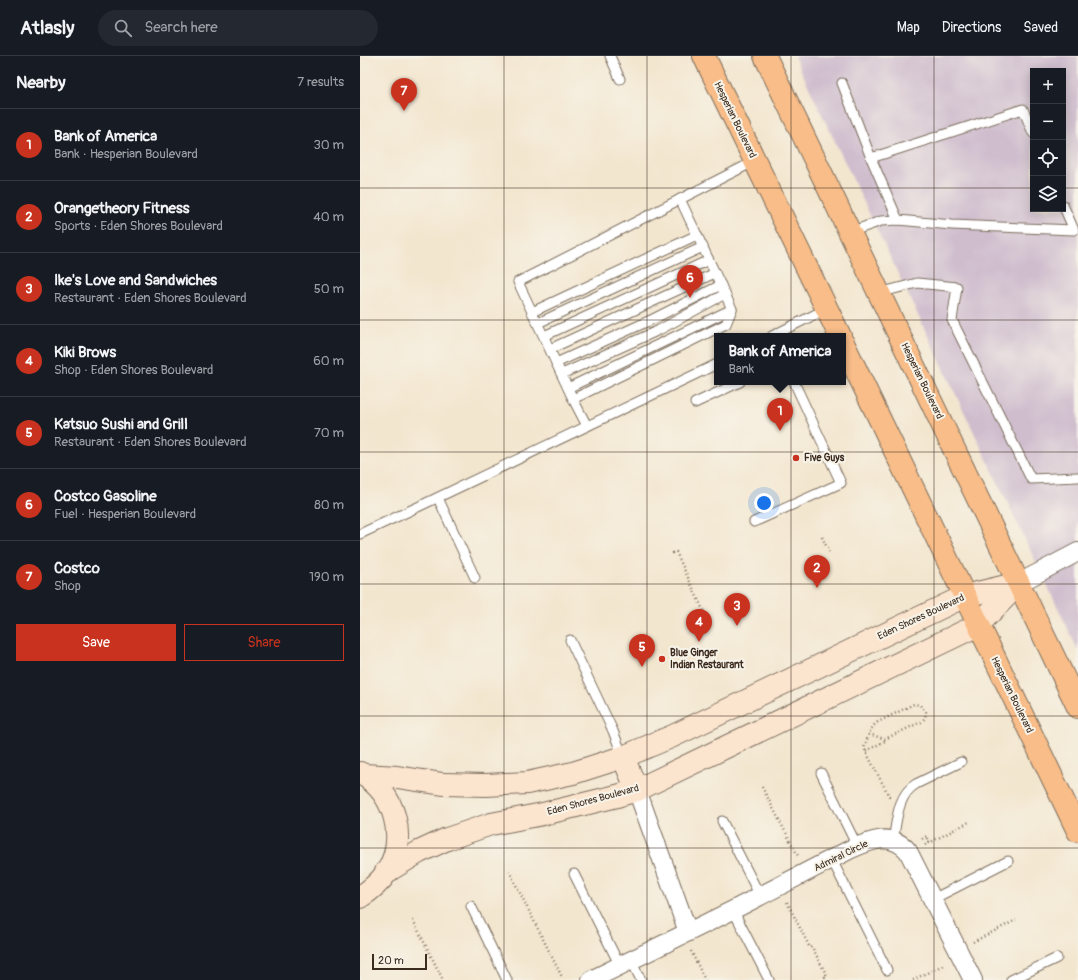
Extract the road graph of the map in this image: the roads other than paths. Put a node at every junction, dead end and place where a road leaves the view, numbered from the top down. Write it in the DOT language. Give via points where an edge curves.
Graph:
graph roads {
  1 [pos="610,56"];
  2 [pos="704,56"];
  3 [pos="765,56"];
  4 [pos="620,79"];
  5 [pos="842,83"];
  6 [pos="1030,126"];
  7 [pos="872,158"];
  8 [pos="755,161"];
  9 [pos="680,199"];
  10 [pos="1066,211"];
  11 [pos="898,220"];
  12 [pos="1076,230"];
  13 [pos="850,232"];
  14 [pos="697,235"];
  15 [pos="703,247"];
  16 [pos="709,260"];
  17 [pos="715,273"];
  18 [pos="721,285"];
  19 [pos="879,293"];
  20 [pos="725,294"];
  21 [pos="732,309"];
  22 [pos="826,309"];
  23 [pos="532,312"];
  24 [pos="538,323"];
  25 [pos="778,333"];
  26 [pos="838,333"];
  27 [pos="544,336"];
  28 [pos="550,349"];
  29 [pos="846,349"];
  30 [pos="556,363"];
  31 [pos="714,365"];
  32 [pos="562,374"];
  33 [pos="734,385"];
  34 [pos="795,385"];
  35 [pos="568,388"];
  36 [pos="573,399"];
  37 [pos="695,403"];
  38 [pos="587,426"];
  39 [pos="1078,477"];
  40 [pos="438,498"];
  41 [pos="754,522"];
  42 [pos="360,534"];
  43 [pos="1078,552"];
  44 [pos="475,578"];
  45 [pos="1019,583"];
  46 [pos="965,596"];
  47 [pos="978,625"];
  48 [pos="570,640"];
  49 [pos="1078,707"];
  50 [pos="623,757"];
  51 [pos="961,762"];
  52 [pos="821,773"];
  53 [pos="362,774"];
  54 [pos="637,790"];
  55 [pos="722,821"];
  56 [pos="1078,831"];
  57 [pos="893,841"];
  58 [pos="858,846"];
  59 [pos="832,860"];
  60 [pos="1008,861"];
  61 [pos="386,872"];
  62 [pos="574,874"];
  63 [pos="760,896"];
  64 [pos="360,897"];
  65 [pos="933,899"];
  66 [pos="471,906"];
  67 [pos="733,910"];
  68 [pos="688,932"];
  69 [pos="1057,958"];
  70 [pos="625,963"];
  71 [pos="887,970"];
  72 [pos="507,980"];
  73 [pos="590,980"];
  74 [pos="641,980"];
  75 [pos="769,980"];
  76 [pos="973,980"];
  77 [pos="1011,980"];
  1 -- 4 [label="lane"];
  2 -- 8 [label="main road, Hesperian Boulevard"];
  3 -- 13 [label="main road, Hesperian Boulevard"];
  5 -- 7 [label="lane"];
  6 -- 7 [label="lane" via="1023,109"];
  7 -- 11 [label="lane"];
  8 -- 9 [label="lane"];
  8 -- 22 [label="main road, Hesperian Boulevard"];
  9 -- 14 [label="lane"];
  9 -- 23 [label="lane" via="518,282"];
  10 -- 12 [label="lane"];
  11 -- 12 [label="lane"];
  11 -- 13 [label="lane" via="881,221"];
  13 -- 19 [label="main road, Hesperian Boulevard"];
  14 -- 15 [label="lane"];
  14 -- 23 [label="lane"];
  15 -- 16 [label="lane"];
  15 -- 24 [label="lane"];
  16 -- 17 [label="lane"];
  16 -- 27 [label="lane"];
  17 -- 18 [label="lane"];
  17 -- 28 [label="lane"];
  18 -- 20 [label="lane"];
  18 -- 30 [label="lane"];
  19 -- 39 [label="lane" via="917,283 957,287 952,320 1030,479"];
  19 -- 45 [label="main road, Hesperian Boulevard"];
  20 -- 21 [label="lane"];
  20 -- 32 [label="lane" via="659,330"];
  21 -- 35 [label="lane"];
  21 -- 36 [label="lane" via="726,324"];
  22 -- 25 [label="lane"];
  22 -- 26 [label="main road, Hesperian Boulevard"];
  23 -- 24 [label="lane"];
  24 -- 27 [label="lane"];
  27 -- 28 [label="lane"];
  28 -- 30 [label="lane"];
  29 -- 46 [label="main road, Hesperian Boulevard"];
  30 -- 32 [label="lane"];
  31 -- 38 [label="lane"];
  32 -- 35 [label="lane"];
  33 -- 37 [label="lane"];
  34 -- 41 [label="lane" via="841,483"];
  35 -- 36 [label="lane"];
  36 -- 38 [label="lane"];
  38 -- 40 [label="lane"];
  40 -- 42 [label="lane"];
  40 -- 44 [label="lane"];
  43 -- 45 [label="street"];
  45 -- 46 [label="street, Eden Shores Boulevard"];
  45 -- 47 [label="street, Eden Shores Boulevard"];
  45 -- 49 [label="main road, Hesperian Boulevard"];
  46 -- 47 [label="main road, Hesperian Boulevard"];
  46 -- 50 [label="street, Eden Shores Boulevard"];
  47 -- 54 [label="street, Eden Shores Boulevard"];
  47 -- 56 [label="main road, Hesperian Boulevard"];
  48 -- 50 [label="lane"];
  50 -- 53 [label="street, Eden Shores Boulevard" via="573,773 527,783 443,784"];
  50 -- 54 [label="street"];
  51 -- 57 [label="lane" via="906,792 901,802"];
  52 -- 58 [label="lane"];
  53 -- 61 [label="street" via="382,791 394,813 397,831 396,850"];
  54 -- 61 [label="street, Eden Shores Boulevard" via="543,814 491,824 447,839"];
  54 -- 68 [label="street"];
  55 -- 63 [label="lane"];
  57 -- 58 [label="street, Admiral Circle" via="873,840"];
  57 -- 65 [label="street" via="908,851"];
  58 -- 59 [label="street, Admiral Circle"];
  59 -- 63 [label="street, Admiral Circle"];
  59 -- 71 [label="lane"];
  60 -- 65 [label="lane"];
  61 -- 64 [label="street" via="379,882"];
  62 -- 70 [label="lane"];
  63 -- 67 [label="street, Admiral Circle"];
  65 -- 76 [label="street"];
  66 -- 72 [label="lane"];
  67 -- 68 [label="street, Admiral Circle"];
  67 -- 75 [label="lane"];
  68 -- 70 [label="street, Admiral Circle"];
  69 -- 77 [label="lane"];
  70 -- 73 [label="street, Admiral Circle"];
  70 -- 74 [label="lane"];
}
